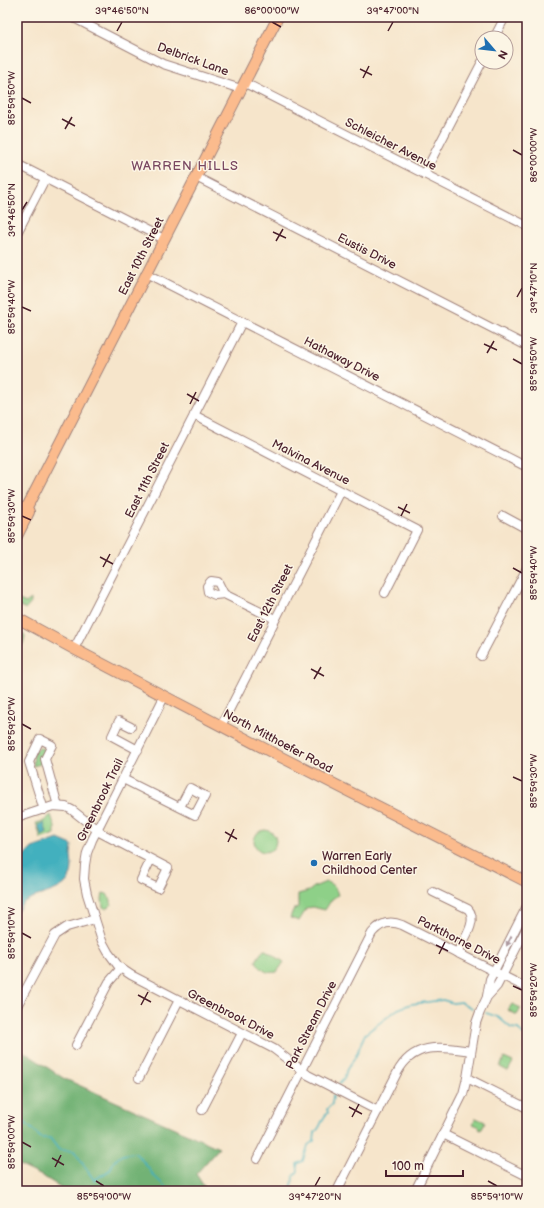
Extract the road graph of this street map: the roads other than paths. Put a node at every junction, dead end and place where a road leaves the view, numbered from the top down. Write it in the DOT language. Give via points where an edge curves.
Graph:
graph roads {
  1 [pos="72,17"];
  2 [pos="278,17"];
  3 [pos="505,17"];
  4 [pos="498,30"];
  5 [pos="478,70"];
  6 [pos="243,86"];
  7 [pos="17,164"];
  8 [pos="424,174"];
  9 [pos="196,177"];
  10 [pos="45,179"];
  11 [pos="527,226"];
  12 [pos="17,233"];
  13 [pos="164,240"];
  14 [pos="146,274"];
  15 [pos="242,322"];
  16 [pos="527,346"];
  17 [pos="194,415"];
  18 [pos="527,467"];
  19 [pos="341,491"];
  20 [pos="27,507"];
  21 [pos="17,515"];
  22 [pos="503,516"];
  23 [pos="527,529"];
  24 [pos="17,536"];
  25 [pos="527,568"];
  26 [pos="385,593"];
  27 [pos="224,594"];
  28 [pos="18,617"];
  29 [pos="276,620"];
  30 [pos="74,649"];
  31 [pos="480,656"];
  32 [pos="164,697"];
  33 [pos="131,726"];
  34 [pos="221,726"];
  35 [pos="138,750"];
  36 [pos="123,779"];
  37 [pos="58,806"];
  38 [pos="180,807"];
  39 [pos="44,810"];
  40 [pos="17,818"];
  41 [pos="97,830"];
  42 [pos="151,859"];
  43 [pos="527,882"];
  44 [pos="433,892"];
  45 [pos="527,906"];
  46 [pos="95,919"];
  47 [pos="402,925"];
  48 [pos="527,927"];
  49 [pos="457,953"];
  50 [pos="121,968"];
  51 [pos="494,972"];
  52 [pos="502,976"];
  53 [pos="527,988"];
  54 [pos="487,997"];
  55 [pos="179,1000"];
  56 [pos="17,1006"];
  57 [pos="242,1033"];
  58 [pos="76,1045"];
  59 [pos="471,1051"];
  60 [pos="301,1071"];
  61 [pos="139,1078"];
  62 [pos="467,1078"];
  63 [pos="527,1108"];
  64 [pos="202,1110"];
  65 [pos="378,1111"];
  66 [pos="443,1134"];
  67 [pos="257,1159"];
  68 [pos="527,1176"];
  69 [pos="417,1190"];
  70 [pos="337,1191"];
  1 -- 6 [label="street, Delbrick Lane" via="163,64"];
  2 -- 6 [label="main road, East 10th Street"];
  3 -- 4 [label="street"];
  5 -- 8 [label="street"];
  6 -- 8 [label="street, Schleicher Avenue"];
  6 -- 9 [label="main road, East 10th Street"];
  7 -- 10 [label="street"];
  8 -- 11 [label="street, Schleicher Avenue"];
  9 -- 13 [label="main road, East 10th Street"];
  9 -- 16 [label="street, Eustis Drive"];
  10 -- 12 [label="street"];
  10 -- 13 [label="street"];
  13 -- 14 [label="main road, East 10th Street"];
  14 -- 15 [label="street, Hathaway Drive"];
  14 -- 20 [label="main road, East 10th Street"];
  15 -- 17 [label="street, East 11th Street"];
  15 -- 18 [label="street, Hathaway Drive"];
  17 -- 19 [label="street, Malvina Avenue"];
  17 -- 30 [label="street, East 11th Street"];
  19 -- 26 [label="street, Malvina Avenue" via="417,530"];
  19 -- 29 [label="street, East 12th Street"];
  20 -- 21 [label="main road, East 10th Street" via="20,508"];
  20 -- 24 [label="main road, East 10th Street" via="29,512"];
  22 -- 23 [label="street"];
  25 -- 31 [label="street"];
  27 -- 29 [label="street"];
  28 -- 30 [label="main road, North Mitthoefer Road"];
  29 -- 34 [label="street, East 12th Street"];
  30 -- 32 [label="main road, North Mitthoefer Road"];
  32 -- 34 [label="main road, North Mitthoefer Road"];
  32 -- 35 [label="street, Greenbrook Trail"];
  33 -- 35 [label="street" via="119,721 112,736"];
  34 -- 43 [label="main road, North Mitthoefer Road"];
  35 -- 36 [label="street, Greenbrook Trail"];
  36 -- 38 [label="street"];
  36 -- 41 [label="street, Greenbrook Trail"];
  37 -- 39 [label="street"];
  37 -- 39 [label="street" via="45,759 52,745 40,740 29,762"];
  37 -- 41 [label="street" via="72,810"];
  39 -- 40 [label="street"];
  41 -- 42 [label="street"];
  41 -- 46 [label="street, Greenbrook Trail" via="87,853 84,870 86,891"];
  44 -- 49 [label="street" via="468,909 472,914 472,923"];
  45 -- 51 [label="street, one-way"];
  46 -- 50 [label="street, Greenbrook Drive" via="105,948"];
  46 -- 56 [label="street" via="67,927 54,935"];
  47 -- 49 [label="street, Parkthorne Drive"];
  47 -- 60 [label="street, Park Stream Drive" via="395,922 376,927"];
  48 -- 52 [label="street"];
  49 -- 51 [label="street, Parkthorne Drive"];
  50 -- 55 [label="street, Greenbrook Drive"];
  50 -- 58 [label="street" via="110,981"];
  51 -- 52 [label="street, Parkthorne Drive"];
  51 -- 54 [label="street"];
  52 -- 53 [label="street, Parkthorne Drive"];
  52 -- 54 [label="street"];
  54 -- 59 [label="street" via="476,1023"];
  55 -- 57 [label="street, Greenbrook Drive"];
  55 -- 61 [label="street"];
  57 -- 60 [label="street, Greenbrook Drive" via="278,1052"];
  57 -- 64 [label="street"];
  59 -- 62 [label="street"];
  59 -- 65 [label="street" via="438,1047 426,1049 407,1059 399,1069"];
  60 -- 65 [label="street, Greenbrook Drive"];
  60 -- 67 [label="street, Park Stream Drive"];
  62 -- 63 [label="street"];
  62 -- 66 [label="street" via="460,1101"];
  65 -- 70 [label="street"];
  66 -- 68 [label="street"];
  66 -- 69 [label="street"];
}
